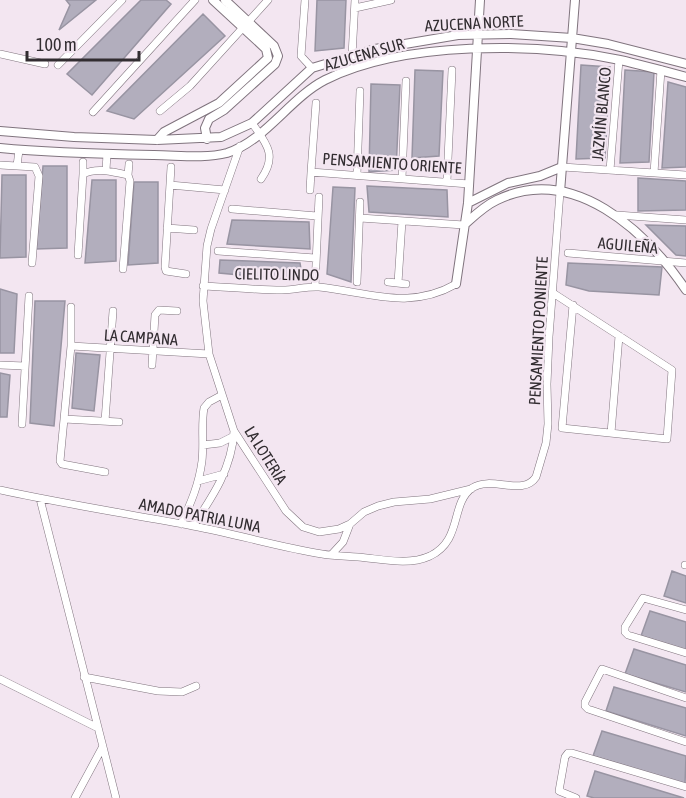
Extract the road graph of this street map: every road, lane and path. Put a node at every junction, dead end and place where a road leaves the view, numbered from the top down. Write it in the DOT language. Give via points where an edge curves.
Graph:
graph roads {
  1 [pos="122,0"];
  2 [pos="195,0"];
  3 [pos="213,0"];
  4 [pos="225,0"];
  5 [pos="268,0"];
  6 [pos="304,0"];
  7 [pos="391,0"];
  8 [pos="480,0"];
  9 [pos="575,0"];
  10 [pos="355,4"];
  11 [pos="246,24"];
  12 [pos="478,34"];
  13 [pos="572,38"];
  14 [pos="477,48"];
  15 [pos="571,53"];
  16 [pos="0,54"];
  17 [pos="352,56"];
  18 [pos="619,60"];
  19 [pos="45,64"];
  20 [pos="686,64"];
  21 [pos="58,65"];
  22 [pos="312,68"];
  23 [pos="452,70"];
  24 [pos="661,70"];
  25 [pos="686,77"];
  26 [pos="406,81"];
  27 [pos="360,91"];
  28 [pos="316,103"];
  29 [pos="160,111"];
  30 [pos="93,112"];
  31 [pos="252,123"];
  32 [pos="0,131"];
  33 [pos="259,133"];
  34 [pos="207,139"];
  35 [pos="157,140"];
  36 [pos="240,146"];
  37 [pos="0,148"];
  38 [pos="19,150"];
  39 [pos="106,154"];
  40 [pos="153,155"];
  41 [pos="83,162"];
  42 [pos="129,164"];
  43 [pos="0,165"];
  44 [pos="16,166"];
  45 [pos="171,167"];
  46 [pos="562,167"];
  47 [pos="105,170"];
  48 [pos="610,170"];
  49 [pos="311,172"];
  50 [pos="654,173"];
  51 [pos="83,174"];
  52 [pos="357,174"];
  53 [pos="128,175"];
  54 [pos="686,175"];
  55 [pos="402,178"];
  56 [pos="261,179"];
  57 [pos="447,181"];
  58 [pos="469,184"];
  59 [pos="170,185"];
  60 [pos="225,190"];
  61 [pos="310,190"];
  62 [pos="560,192"];
  63 [pos="319,197"];
  64 [pos="360,202"];
  65 [pos="468,203"];
  66 [pos="231,209"];
  67 [pos="617,215"];
  68 [pos="317,216"];
  69 [pos="360,218"];
  70 [pos="686,220"];
  71 [pos="402,221"];
  72 [pos="464,225"];
  73 [pos="167,228"];
  74 [pos="194,230"];
  75 [pos="218,251"];
  76 [pos="568,253"];
  77 [pos="78,255"];
  78 [pos="315,258"];
  79 [pos="666,261"];
  80 [pos="32,263"];
  81 [pos="686,263"];
  82 [pos="123,269"];
  83 [pos="186,274"];
  84 [pos="357,282"];
  85 [pos="388,282"];
  86 [pos="456,284"];
  87 [pos="203,286"];
  88 [pos="315,287"];
  89 [pos="686,290"];
  90 [pos="553,293"];
  91 [pos="29,296"];
  92 [pos="573,305"];
  93 [pos="71,307"];
  94 [pos="113,311"];
  95 [pos="177,311"];
  96 [pos="619,336"];
  97 [pos="71,346"];
  98 [pos="111,349"];
  99 [pos="152,351"];
  100 [pos="209,354"];
  101 [pos="0,365"];
  102 [pos="152,365"];
  103 [pos="25,366"];
  104 [pos="222,395"];
  105 [pos="64,419"];
  106 [pos="105,421"];
  107 [pos="119,422"];
  108 [pos="22,424"];
  109 [pos="234,433"];
  110 [pos="611,433"];
  111 [pos="202,445"];
  112 [pos="105,472"];
  113 [pos="224,474"];
  114 [pos="198,481"];
  115 [pos="471,489"];
  116 [pos="0,490"];
  117 [pos="194,497"];
  118 [pos="40,499"];
  119 [pos="203,511"];
  120 [pos="181,524"];
  121 [pos="350,524"];
  122 [pos="193,526"];
  123 [pos="331,555"];
  124 [pos="686,610"];
  125 [pos="686,653"];
  126 [pos="84,677"];
  127 [pos="0,679"];
  128 [pos="196,686"];
  129 [pos="686,698"];
  130 [pos="98,728"];
  131 [pos="686,742"];
  132 [pos="102,748"];
  133 [pos="686,787"];
  134 [pos="75,798"];
  135 [pos="116,798"];
  136 [pos="576,798"];
  1 -- 21 [label="street"];
  2 -- 30 [label="street"];
  3 -- 11 [label="street"];
  4 -- 11 [label="street"];
  5 -- 11 [label="street"];
  6 -- 22 [label="street" via="301,56"];
  7 -- 10 [label="street"];
  8 -- 12 [label="street, PENSAMIENTO ORIENTE"];
  9 -- 13 [label="street, PENSAMIENTO PONIENTE"];
  10 -- 17 [label="street"];
  11 -- 29 [label="street" via="190,86"];
  11 -- 34 [label="street" via="274,46 276,64 209,119 205,128"];
  11 -- 35 [label="street" via="266,49 265,62 219,103 164,132"];
  12 -- 13 [label="street, AZUCENA NORTE"];
  12 -- 14 [label="street, PENSAMIENTO ORIENTE"];
  12 -- 17 [label="street, AZUCENA NORTE" via="420,40"];
  13 -- 15 [label="street, PENSAMIENTO PONIENTE"];
  13 -- 20 [label="street, AZUCENA NORTE"];
  14 -- 15 [label="street, AZUCENA SUR"];
  14 -- 33 [label="street, AZUCENA SUR" via="399,57 343,72 315,85"];
  14 -- 58 [label="street, PENSAMIENTO ORIENTE"];
  15 -- 18 [label="street, AZUCENA SUR"];
  15 -- 46 [label="street, PENSAMIENTO PONIENTE"];
  16 -- 19 [label="street"];
  17 -- 22 [label="street, AZUCENA NORTE"];
  18 -- 24 [label="street, AZUCENA SUR"];
  18 -- 48 [label="street, JAZMÍN BLANCO"];
  22 -- 31 [label="street, AZUCENA NORTE"];
  23 -- 57 [label="street"];
  24 -- 25 [label="street, AZUCENA SUR"];
  24 -- 50 [label="street"];
  26 -- 55 [label="street"];
  27 -- 52 [label="street"];
  28 -- 49 [label="street, PENSAMIENTO ORIENTE"];
  31 -- 33 [label="street"];
  31 -- 34 [label="street, AZUCENA NORTE"];
  32 -- 35 [label="street, AZUCENA NORTE"];
  33 -- 36 [label="street, AZUCENA SUR"];
  33 -- 56 [label="street" via="269,149 267,171"];
  34 -- 35 [label="street, AZUCENA NORTE"];
  35 -- 40 [label="street"];
  36 -- 40 [label="street, AZUCENA SUR" via="207,156"];
  36 -- 60 [label="street, LA LOTERÍA"];
  37 -- 38 [label="street, AZUCENA SUR"];
  38 -- 39 [label="street, AZUCENA SUR"];
  38 -- 44 [label="street"];
  39 -- 40 [label="street, AZUCENA SUR"];
  39 -- 47 [label="street"];
  41 -- 51 [label="street"];
  42 -- 53 [label="street"];
  43 -- 44 [label="street"];
  44 -- 80 [label="street" via="35,167 39,176"];
  45 -- 59 [label="street"];
  46 -- 48 [label="street"];
  46 -- 62 [label="street, PENSAMIENTO PONIENTE"];
  46 -- 65 [label="street" via="508,183"];
  47 -- 51 [label="street"];
  47 -- 53 [label="street"];
  48 -- 50 [label="street"];
  49 -- 52 [label="street, PENSAMIENTO ORIENTE"];
  49 -- 61 [label="street"];
  50 -- 54 [label="street"];
  51 -- 77 [label="street"];
  52 -- 55 [label="street, PENSAMIENTO ORIENTE"];
  53 -- 82 [label="street"];
  55 -- 57 [label="street, PENSAMIENTO ORIENTE"];
  57 -- 58 [label="street, PENSAMIENTO ORIENTE"];
  58 -- 65 [label="street, PENSAMIENTO ORIENTE"];
  59 -- 60 [label="street"];
  59 -- 73 [label="street"];
  60 -- 87 [label="street, LA LOTERÍA" via="207,246"];
  62 -- 67 [label="street" via="578,195"];
  62 -- 72 [label="street" via="511,194"];
  62 -- 90 [label="street, PENSAMIENTO PONIENTE"];
  63 -- 68 [label="street"];
  64 -- 69 [label="street"];
  65 -- 72 [label="street, PENSAMIENTO ORIENTE"];
  66 -- 68 [label="street"];
  67 -- 70 [label="street"];
  67 -- 79 [label="street"];
  68 -- 78 [label="street"];
  69 -- 71 [label="street"];
  69 -- 84 [label="street"];
  71 -- 72 [label="street"];
  71 -- 85 [label="street" via="402,284"];
  72 -- 86 [label="street, PENSAMIENTO ORIENTE"];
  73 -- 74 [label="street"];
  73 -- 83 [label="street" via="166,271"];
  75 -- 78 [label="street"];
  76 -- 79 [label="street, AGUILEÑA"];
  78 -- 88 [label="street"];
  79 -- 81 [label="street, AGUILEÑA"];
  79 -- 89 [label="street"];
  86 -- 88 [label="street, CIELITO LINDO" via="424,297 398,299"];
  87 -- 88 [label="street, CIELITO LINDO" via="283,290"];
  87 -- 100 [label="street, LA LOTERÍA"];
  90 -- 92 [label="street"];
  90 -- 115 [label="street, PENSAMIENTO PONIENTE" via="548,424 536,477 526,485 482,484"];
  91 -- 103 [label="street"];
  92 -- 96 [label="street"];
  92 -- 110 [label="street" via="562,428"];
  93 -- 97 [label="street"];
  94 -- 98 [label="street"];
  95 -- 99 [label="street" via="159,310 154,315"];
  96 -- 110 [label="street"];
  96 -- 110 [label="street" via="672,370 667,439"];
  97 -- 98 [label="street, LA CAMPANA"];
  97 -- 105 [label="street"];
  98 -- 99 [label="street, LA CAMPANA"];
  98 -- 106 [label="street"];
  99 -- 100 [label="street, LA CAMPANA"];
  99 -- 102 [label="street"];
  100 -- 104 [label="street, LA LOTERÍA"];
  101 -- 103 [label="street"];
  103 -- 108 [label="street"];
  104 -- 109 [label="street, LA LOTERÍA"];
  104 -- 111 [label="street" via="204,408"];
  105 -- 106 [label="street"];
  105 -- 112 [label="street" via="62,464"];
  106 -- 107 [label="street"];
  109 -- 111 [label="street" via="220,443"];
  109 -- 113 [label="street"];
  109 -- 121 [label="street, LA LOTERÍA" via="286,511 303,527 318,532"];
  111 -- 114 [label="street"];
  113 -- 114 [label="street"];
  113 -- 119 [label="street"];
  114 -- 117 [label="street"];
  115 -- 121 [label="street, LA LOTERÍA" via="378,506"];
  115 -- 123 [label="street, AMADO PATRIA LUNA" via="462,501 454,532 430,556 395,562"];
  116 -- 118 [label="street, AMADO PATRIA LUNA"];
  117 -- 119 [label="street"];
  117 -- 120 [label="street"];
  118 -- 120 [label="street, AMADO PATRIA LUNA"];
  118 -- 126 [label="street"];
  119 -- 122 [label="street"];
  120 -- 122 [label="street, AMADO PATRIA LUNA"];
  121 -- 123 [label="street" via="343,542"];
  122 -- 123 [label="street, AMADO PATRIA LUNA"];
  124 -- 125 [label="street" via="643,598 625,627 628,635"];
  126 -- 128 [label="street" via="158,691 182,692"];
  126 -- 130 [label="street"];
  127 -- 130 [label="street"];
  129 -- 131 [label="street" via="602,669 585,702 588,709"];
  130 -- 132 [label="street"];
  132 -- 134 [label="street"];
  132 -- 135 [label="street"];
  133 -- 136 [label="street" via="568,753 558,787 562,794"];
}
